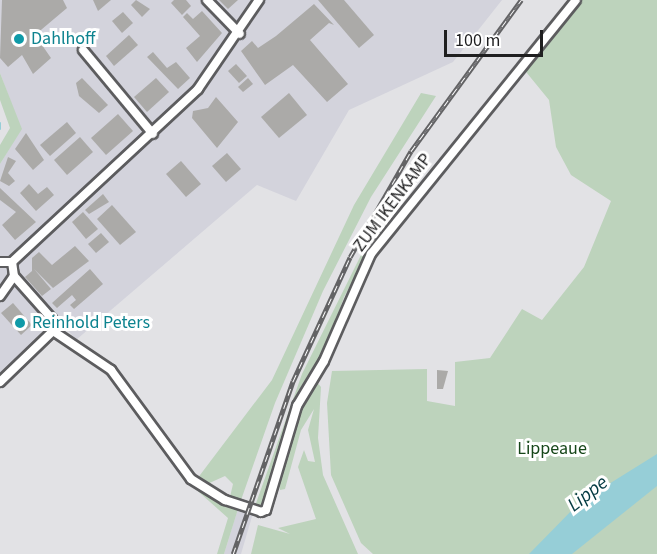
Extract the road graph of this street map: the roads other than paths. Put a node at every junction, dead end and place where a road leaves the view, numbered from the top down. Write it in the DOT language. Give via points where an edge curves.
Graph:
graph roads {
  1 [pos="207,0"];
  2 [pos="259,0"];
  3 [pos="576,0"];
  4 [pos="240,34"];
  5 [pos="83,50"];
  6 [pos="153,134"];
  7 [pos="0,262"];
  8 [pos="12,262"];
  9 [pos="14,276"];
  10 [pos="0,296"];
  11 [pos="53,331"];
  12 [pos="0,382"];
  1 -- 4 [label="street"];
  2 -- 4 [label="street"];
  3 -- 11 [label="street, ZUM IKENKAMP" via="371,254 324,361 297,406 270,506 255,510 239,505 191,479 111,370"];
  4 -- 6 [label="street" via="198,89"];
  5 -- 6 [label="street"];
  6 -- 8 [label="street"];
  7 -- 8 [label="street"];
  8 -- 9 [label="street"];
  9 -- 10 [label="street"];
  9 -- 11 [label="street" via="52,319"];
  11 -- 12 [label="street"];
}
